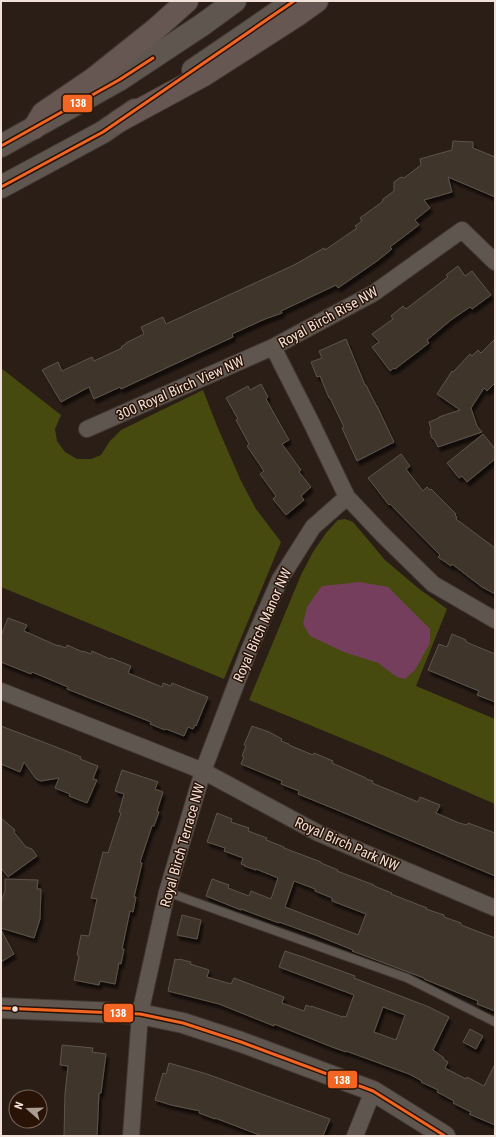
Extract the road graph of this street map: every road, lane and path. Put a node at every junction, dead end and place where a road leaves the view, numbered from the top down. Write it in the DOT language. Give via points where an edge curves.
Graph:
graph roads {
  1 [pos="187,1"];
  2 [pos="235,1"];
  3 [pos="294,1"];
  4 [pos="317,1"];
  5 [pos="119,121"];
  6 [pos="34,128"];
  7 [pos="1,146"];
  8 [pos="1,187"];
  9 [pos="495,262"];
  10 [pos="273,347"];
  11 [pos="87,429"];
  12 [pos="347,497"];
  13 [pos="495,620"];
  14 [pos="1,691"];
  15 [pos="203,771"];
  16 [pos="167,892"];
  17 [pos="495,908"];
  18 [pos="1,1008"];
  19 [pos="140,1014"];
  20 [pos="495,1022"];
  21 [pos="373,1091"];
  22 [pos="131,1136"];
  23 [pos="354,1136"];
  24 [pos="445,1136"];
  1 -- 6 [label="highway" via="93,79 43,113"];
  2 -- 6 [label="main road" via="119,80"];
  3 -- 5 [label="main road"];
  4 -- 5 [label="highway" via="204,75"];
  5 -- 8 [label="main road"];
  6 -- 7 [label="main road"];
  9 -- 10 [label="street, Royal Birch Rise NW" via="462,230 374,293"];
  10 -- 11 [label="street, 300 Royal Birch View NW"];
  10 -- 12 [label="street, Royal Birch Rise NW"];
  12 -- 13 [label="street" via="433,584"];
  12 -- 15 [label="street, Royal Birch Manor NW" via="312,527 280,579 249,650"];
  14 -- 15 [label="street, Royal Birch Terrace NW"];
  15 -- 16 [label="street, Royal Birch Terrace NW"];
  15 -- 17 [label="street, Royal Birch Park NW" via="318,833"];
  16 -- 19 [label="street, Royal Birch Terrace NW"];
  16 -- 20 [label="lane" via="407,978"];
  18 -- 19 [label="street"];
  19 -- 21 [label="street" via="183,1023 241,1042"];
  19 -- 22 [label="street, Royal Birch Terrace NW"];
  21 -- 23 [label="street"];
  21 -- 24 [label="street"];
}
